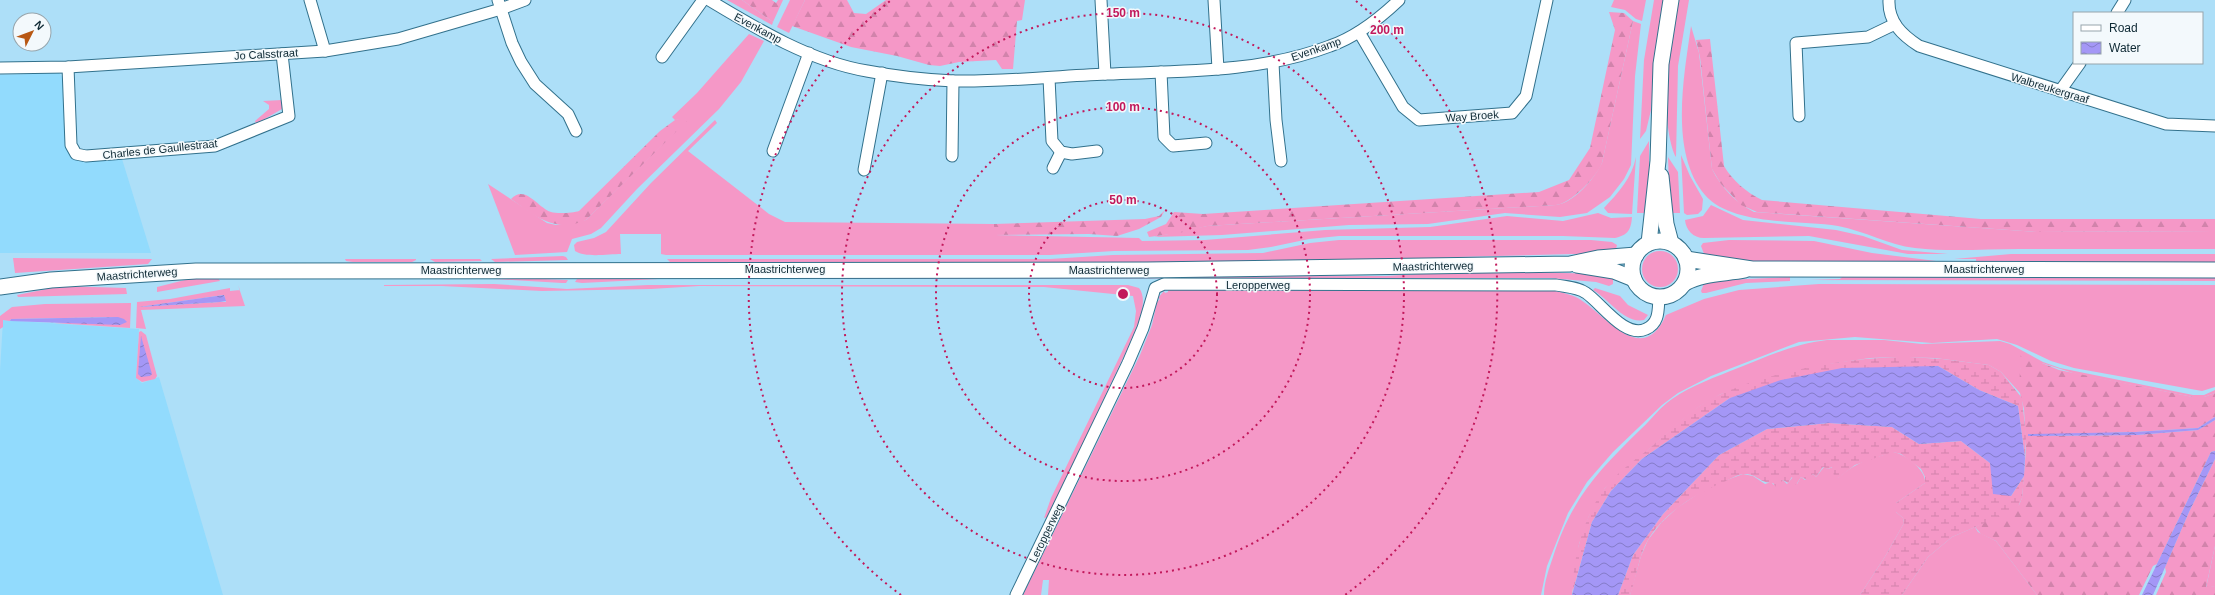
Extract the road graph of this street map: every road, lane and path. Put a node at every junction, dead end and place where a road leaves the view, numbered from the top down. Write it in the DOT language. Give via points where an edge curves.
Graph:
graph roads {
  1 [pos="310,0"];
  2 [pos="525,0"];
  3 [pos="703,0"];
  4 [pos="709,0"];
  5 [pos="1101,0"];
  6 [pos="1214,0"];
  7 [pos="1547,0"];
  8 [pos="1671,0"];
  9 [pos="1889,0"];
  10 [pos="2125,0"];
  11 [pos="1396,1"];
  12 [pos="499,5"];
  13 [pos="2118,12"];
  14 [pos="1895,24"];
  15 [pos="1359,32"];
  16 [pos="325,51"];
  17 [pos="809,53"];
  18 [pos="282,54"];
  19 [pos="662,56"];
  20 [pos="1273,63"];
  21 [pos="2079,64"];
  22 [pos="68,67"];
  23 [pos="0,68"];
  24 [pos="1218,69"];
  25 [pos="1161,72"];
  26 [pos="882,73"];
  27 [pos="1105,74"];
  28 [pos="1049,78"];
  29 [pos="953,81"];
  30 [pos="2060,91"];
  31 [pos="1799,116"];
  32 [pos="2215,126"];
  33 [pos="576,131"];
  34 [pos="1206,143"];
  35 [pos="773,151"];
  36 [pos="1096,151"];
  37 [pos="1061,152"];
  38 [pos="952,156"];
  39 [pos="1281,161"];
  40 [pos="1658,162"];
  41 [pos="1052,168"];
  42 [pos="864,170"];
  43 [pos="1649,243"];
  44 [pos="1671,243"];
  45 [pos="1636,255"];
  46 [pos="1686,259"];
  47 [pos="1570,264"];
  48 [pos="1752,269"];
  49 [pos="2215,270"];
  50 [pos="1634,279"];
  51 [pos="1685,283"];
  52 [pos="0,287"];
  53 [pos="1659,297"];
  54 [pos="1016,595"];
  1 -- 16 [label="street"];
  2 -- 12 [label="street, Jo Calsstraat"];
  3 -- 19 [label="street"];
  4 -- 17 [label="street, Evenkamp" via="770,36"];
  5 -- 27 [label="street"];
  6 -- 24 [label="street"];
  7 -- 15 [label="street, Way Broek" via="1526,96 1512,114 1420,120 1403,107"];
  8 -- 40 [label="main road" via="1661,64"];
  9 -- 14 [label="street, Walbreukergraaf" via="1888,10"];
  10 -- 13 [label="street"];
  11 -- 15 [label="street, Evenkamp"];
  12 -- 16 [label="street, Jo Calsstraat" via="398,39"];
  12 -- 33 [label="street" via="521,62 535,84 568,114"];
  14 -- 30 [label="street, Walbreukergraaf" via="1904,36 1919,46"];
  14 -- 31 [label="street" via="1868,37 1796,43"];
  15 -- 20 [label="street, Evenkamp" via="1330,46"];
  16 -- 18 [label="street, Jo Calsstraat"];
  17 -- 26 [label="street, Evenkamp" via="867,71"];
  17 -- 35 [label="street"];
  18 -- 22 [label="street, Jo Calsstraat"];
  18 -- 22 [label="street, Charles de Gaullestraat" via="289,116 215,146 86,156 76,154 71,145"];
  20 -- 24 [label="street, Evenkamp"];
  20 -- 39 [label="street"];
  21 -- 30 [label="street"];
  22 -- 23 [label="street, Jo Calsstraat"];
  24 -- 25 [label="street, Evenkamp"];
  25 -- 27 [label="street, Evenkamp"];
  25 -- 34 [label="street" via="1164,137 1174,146"];
  26 -- 29 [label="street, Evenkamp"];
  26 -- 42 [label="street"];
  27 -- 28 [label="street, Evenkamp"];
  28 -- 29 [label="street, Evenkamp"];
  28 -- 37 [label="street" via="1052,141"];
  29 -- 38 [label="street"];
  30 -- 32 [label="street, Walbreukergraaf" via="2166,124"];
  36 -- 37 [label="street" via="1072,154"];
  37 -- 41 [label="street"];
  40 -- 43 [label="main road"];
  40 -- 44 [label="main road"];
  43 -- 44 [label="main road"];
  43 -- 45 [label="main road"];
  44 -- 46 [label="main road" via="1682,251"];
  45 -- 47 [label="main road, Maastrichterweg" via="1598,258"];
  45 -- 50 [label="main road" via="1632,268"];
  46 -- 48 [label="main road, Maastrichterweg"];
  46 -- 51 [label="main road" via="1688,271"];
  47 -- 50 [label="main road, Maastrichterweg" via="1614,271"];
  47 -- 52 [label="main road, Maastrichterweg" via="1147,270 196,271 51,280"];
  48 -- 49 [label="main road, Maastrichterweg"];
  48 -- 51 [label="main road, Maastrichterweg" via="1722,275 1703,275"];
  50 -- 53 [label="main road" via="1646,293"];
  51 -- 53 [label="main road" via="1675,293"];
  53 -- 54 [label="street, Leropperweg" via="1655,322 1639,331 1619,323 1585,292 1556,285 1164,284 1155,288 1143,328 1128,363"];
}
